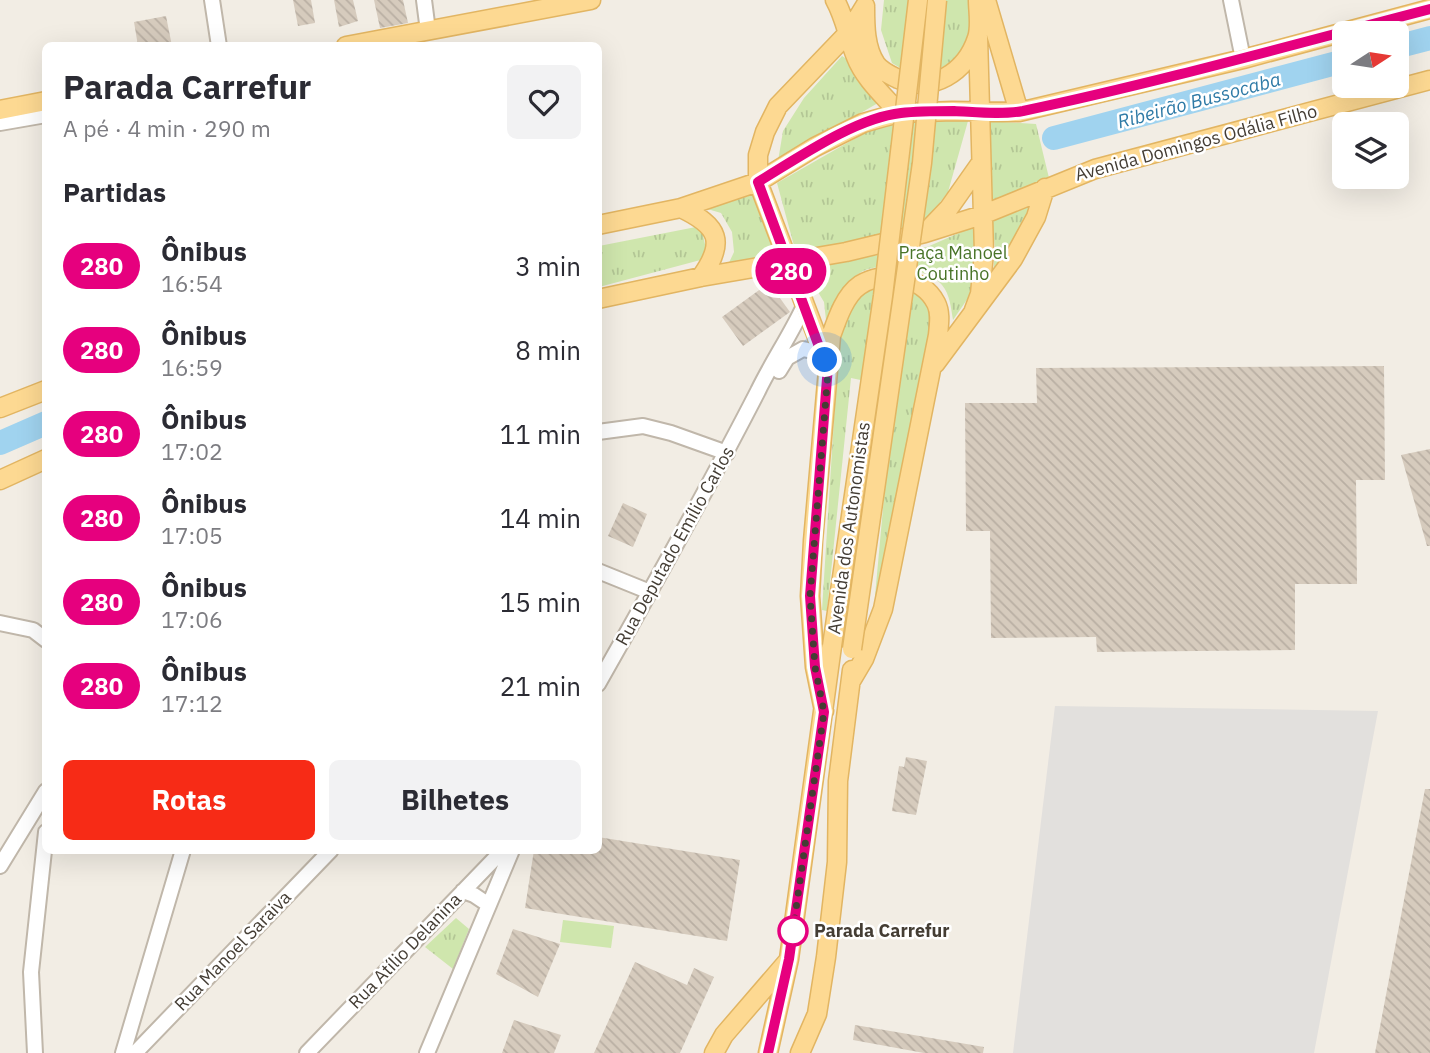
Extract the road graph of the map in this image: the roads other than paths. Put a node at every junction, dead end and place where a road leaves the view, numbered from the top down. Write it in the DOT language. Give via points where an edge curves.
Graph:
graph roads {
  1 [pos="212,0"];
  2 [pos="424,0"];
  3 [pos="591,0"];
  4 [pos="835,0"];
  5 [pos="918,0"];
  6 [pos="937,0"];
  7 [pos="978,0"];
  8 [pos="986,0"];
  9 [pos="1231,0"];
  10 [pos="866,3"];
  11 [pos="1430,9"];
  12 [pos="428,30"];
  13 [pos="849,32"];
  14 [pos="978,36"];
  15 [pos="218,42"];
  16 [pos="366,42"];
  17 [pos="1243,59"];
  18 [pos="1430,80"];
  19 [pos="42,102"];
  20 [pos="0,110"];
  21 [pos="979,112"];
  22 [pos="1019,112"];
  23 [pos="899,113"];
  24 [pos="42,116"];
  25 [pos="0,123"];
  26 [pos="980,164"];
  27 [pos="758,182"];
  28 [pos="1045,188"];
  29 [pos="681,208"];
  30 [pos="982,215"];
  31 [pos="602,224"];
  32 [pos="925,233"];
  33 [pos="788,262"];
  34 [pos="701,277"];
  35 [pos="602,298"];
  36 [pos="804,306"];
  37 [pos="974,310"];
  38 [pos="825,359"];
  39 [pos="930,370"];
  40 [pos="42,392"];
  41 [pos="0,408"];
  42 [pos="750,408"];
  43 [pos="602,431"];
  44 [pos="727,453"];
  45 [pos="42,461"];
  46 [pos="0,480"];
  47 [pos="602,573"];
  48 [pos="650,592"];
  49 [pos="0,624"];
  50 [pos="42,637"];
  51 [pos="602,677"];
  52 [pos="851,681"];
  53 [pos="824,712"];
  54 [pos="42,798"];
  55 [pos="44,854"];
  56 [pos="182,854"];
  57 [pos="327,854"];
  58 [pos="499,854"];
  59 [pos="510,854"];
  60 [pos="0,866"];
  61 [pos="463,891"];
  62 [pos="489,905"];
  63 [pos="789,959"];
  64 [pos="36,1053"];
  65 [pos="123,1053"];
  66 [pos="135,1053"];
  67 [pos="307,1053"];
  68 [pos="427,1053"];
  69 [pos="714,1053"];
  70 [pos="768,1053"];
  71 [pos="800,1053"];
  1 -- 15 [label="street"];
  2 -- 12 [label="street"];
  3 -- 12 [label="main road"];
  4 -- 13 [label="main road"];
  5 -- 53 [label="main road, Avenida dos Autonomistas, bridge" via="883,296"];
  6 -- 52 [label="main road, Avenida dos Autonomistas, bridge" via="922,163"];
  7 -- 14 [label="main road"];
  8 -- 22 [label="main road"];
  9 -- 17 [label="street"];
  10 -- 13 [label="main road"];
  10 -- 14 [label="main road" via="869,52 877,66 912,85 943,80 960,67"];
  11 -- 17 [label="main road"];
  12 -- 16 [label="main road"];
  13 -- 23 [label="main road" via="864,72"];
  13 -- 27 [label="main road" via="778,106 758,155"];
  14 -- 21 [label="main road"];
  17 -- 22 [label="main road"];
  18 -- 28 [label="main road, Avenida Domingos Odália Filho" via="1095,169"];
  19 -- 20 [label="main road"];
  21 -- 22 [label="main road"];
  21 -- 23 [label="main road"];
  21 -- 26 [label="main road"];
  23 -- 27 [label="main road" via="863,123"];
  24 -- 25 [label="street"];
  26 -- 30 [label="main road"];
  26 -- 32 [label="main road"];
  27 -- 29 [label="main road"];
  27 -- 33 [label="main road"];
  28 -- 30 [label="main road, Avenida Domingos Odália Filho"];
  28 -- 37 [label="main road" via="1036,217 1013,259"];
  29 -- 31 [label="main road"];
  29 -- 34 [label="main road" via="710,226 716,236 717,249"];
  30 -- 32 [label="main road, Avenida Domingos Odália Filho"];
  30 -- 37 [label="main road" via="983,274"];
  32 -- 33 [label="main road, Avenida Domingos Odália Filho"];
  33 -- 34 [label="main road, Avenida Domingos Odália Filho"];
  33 -- 36 [label="main road"];
  34 -- 35 [label="main road, Avenida Domingos Odália Filho"];
  36 -- 38 [label="main road"];
  36 -- 42 [label="street, Rua Deputado Emílio Carlos"];
  37 -- 39 [label="main road"];
  38 -- 39 [label="main road" via="837,319 850,296 866,282 890,276 914,282 937,304 940,319"];
  38 -- 42 [label="street, Rua Deputado Emílio Carlos" via="803,349 787,358 765,394"];
  38 -- 53 [label="main road" via="810,596 815,667"];
  39 -- 52 [label="main road" via="883,610"];
  40 -- 41 [label="main road"];
  42 -- 44 [label="street, Rua Deputado Emílio Carlos"];
  43 -- 44 [label="street" via="643,426"];
  44 -- 48 [label="street, Rua Deputado Emílio Carlos"];
  45 -- 46 [label="main road"];
  47 -- 48 [label="street"];
  48 -- 51 [label="street, Rua Deputado Emílio Carlos"];
  49 -- 50 [label="street" via="33,630"];
  52 -- 71 [label="main road, Avenida dos Autonomistas" via="838,780 837,862 826,957 817,1014"];
  53 -- 63 [label="main road, Avenida dos Autonomistas"];
  54 -- 60 [label="street"];
  55 -- 64 [label="street" via="31,972"];
  56 -- 65 [label="street"];
  57 -- 66 [label="street, Rua Manoel Saraiva"];
  58 -- 61 [label="street, Rua Atílio Delanina"];
  59 -- 62 [label="street"];
  61 -- 62 [label="street"];
  61 -- 67 [label="street, Rua Atílio Delanina"];
  62 -- 68 [label="street"];
  63 -- 69 [label="main road"];
  63 -- 70 [label="main road, Avenida dos Autonomistas"];
}
